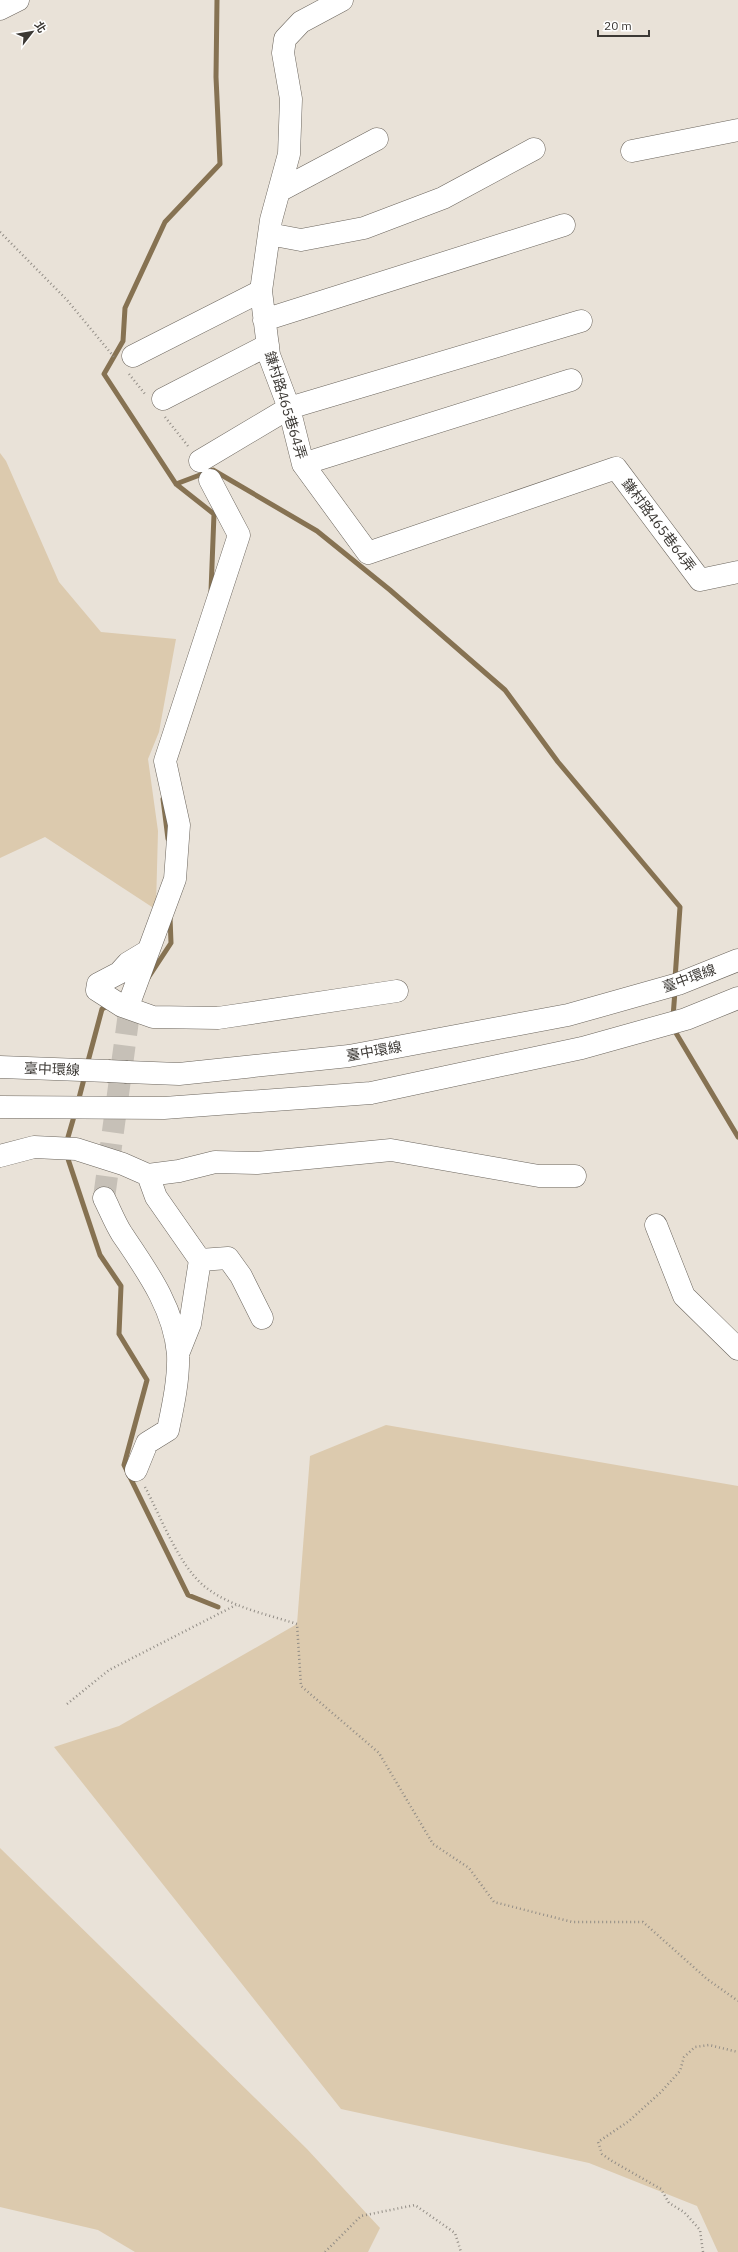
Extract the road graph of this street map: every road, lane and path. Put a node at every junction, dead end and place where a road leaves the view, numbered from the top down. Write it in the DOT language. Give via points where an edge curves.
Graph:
graph roads {
  1 [pos="18,0"];
  2 [pos="342,0"];
  3 [pos="0,9"];
  4 [pos="738,130"];
  5 [pos="377,139"];
  6 [pos="534,149"];
  7 [pos="632,151"];
  8 [pos="279,191"];
  9 [pos="564,225"];
  10 [pos="0,232"];
  11 [pos="269,234"];
  12 [pos="261,291"];
  13 [pos="264,320"];
  14 [pos="581,320"];
  15 [pos="268,346"];
  16 [pos="108,349"];
  17 [pos="132,356"];
  18 [pos="571,380"];
  19 [pos="164,399"];
  20 [pos="289,408"];
  21 [pos="200,460"];
  22 [pos="303,464"];
  23 [pos="210,480"];
  24 [pos="738,572"];
  25 [pos="148,951"];
  26 [pos="738,960"];
  27 [pos="396,991"];
  28 [pos="131,998"];
  29 [pos="738,998"];
  30 [pos="0,1067"];
  31 [pos="0,1108"];
  32 [pos="0,1156"];
  33 [pos="148,1175"];
  34 [pos="575,1176"];
  35 [pos="104,1198"];
  36 [pos="656,1224"];
  37 [pos="200,1260"];
  38 [pos="262,1318"];
  39 [pos="738,1349"];
  40 [pos="178,1354"];
  41 [pos="136,1470"];
  42 [pos="237,1605"];
  43 [pos="67,1704"];
  44 [pos="738,2001"];
  45 [pos="738,2052"];
  46 [pos="325,2252"];
  47 [pos="461,2252"];
  48 [pos="703,2252"];
  1 -- 3 [label="main road"];
  2 -- 8 [label="main road, 鎌村路465巷64弄" via="301,22 284,39 283,53 291,99 289,154"];
  4 -- 7 [label="main road"];
  5 -- 8 [label="main road"];
  6 -- 11 [label="main road" via="442,198 364,228 301,240"];
  8 -- 11 [label="main road, 鎌村路465巷64弄"];
  9 -- 13 [label="main road"];
  10 -- 16 [label="path" via="67,300"];
  11 -- 12 [label="main road, 鎌村路465巷64弄"];
  12 -- 13 [label="main road, 鎌村路465巷64弄"];
  12 -- 17 [label="main road"];
  13 -- 15 [label="main road, 鎌村路465巷64弄"];
  14 -- 20 [label="main road"];
  15 -- 19 [label="main road"];
  15 -- 20 [label="main road, 鎌村路465巷64弄"];
  18 -- 22 [label="main road"];
  20 -- 21 [label="main road"];
  20 -- 22 [label="main road, 鎌村路465巷64弄"];
  22 -- 24 [label="main road, 鎌村路465巷64弄" via="368,553 616,468 700,580"];
  23 -- 25 [label="main road" via="239,535 165,761 179,825 175,879"];
  25 -- 27 [label="main road" via="128,963 119,973 98,984 96,990 122,1006 153,1017 218,1018"];
  25 -- 28 [label="main road"];
  26 -- 30 [label="main road, 臺中環線" via="672,986 568,1015 349,1056 179,1074"];
  29 -- 31 [label="main road" via="673,1022 582,1048 371,1093 164,1108"];
  32 -- 33 [label="main road" via="34,1147 76,1149"];
  33 -- 34 [label="main road" via="231,1160 257,1163 391,1150 539,1176"];
  33 -- 37 [label="main road" via="156,1198"];
  35 -- 40 [label="main road" via="121,1232 145,1266 167,1308"];
  36 -- 39 [label="main road" via="684,1296"];
  37 -- 38 [label="main road" via="228,1258 241,1276"];
  37 -- 40 [label="main road" via="190,1324"];
  40 -- 41 [label="main road" via="175,1394 168,1430 147,1443"];
  41 -- 42 [label="path" via="186,1565 204,1586"];
  42 -- 43 [label="path" via="109,1670"];
  42 -- 44 [label="path" via="297,1624 301,1686 379,1753 433,1844 469,1868 494,1902 572,1922 643,1922 707,1979"];
  45 -- 48 [label="path" via="709,2045 695,2047 684,2057 680,2071 661,2092 629,2121 598,2142 602,2154 661,2189 669,2203 684,2212 700,2230"];
  46 -- 47 [label="path" via="361,2216 415,2205 455,2233"];
}
